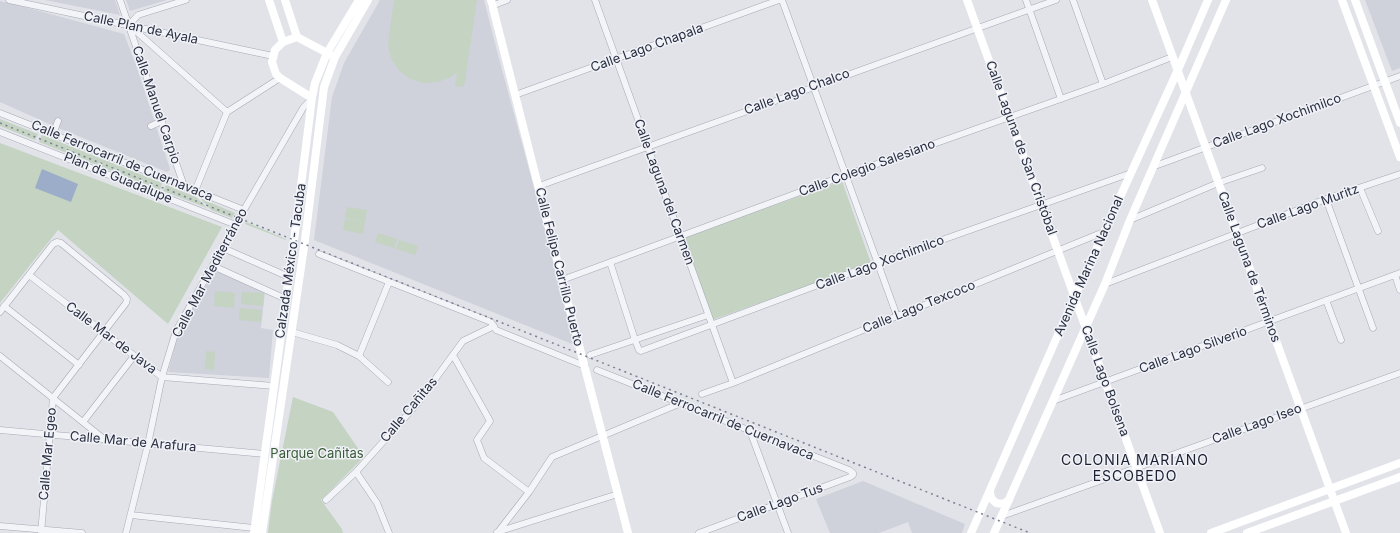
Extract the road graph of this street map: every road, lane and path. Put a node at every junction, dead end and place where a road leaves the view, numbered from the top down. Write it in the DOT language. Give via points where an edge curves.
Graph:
graph roads {
  1 [pos="9,0"];
  2 [pos="120,0"];
  3 [pos="186,0"];
  4 [pos="269,0"];
  5 [pos="285,0"];
  6 [pos="359,0"];
  7 [pos="368,0"];
  8 [pos="507,0"];
  9 [pos="595,0"];
  10 [pos="780,0"];
  11 [pos="967,0"];
  12 [pos="1026,0"];
  13 [pos="1056,0"];
  14 [pos="1073,0"];
  15 [pos="1152,0"];
  16 [pos="1208,0"];
  17 [pos="1226,0"];
  18 [pos="1342,0"];
  19 [pos="1355,0"];
  20 [pos="492,3"];
  21 [pos="1029,10"];
  22 [pos="129,25"];
  23 [pos="978,28"];
  24 [pos="297,37"];
  25 [pos="283,42"];
  26 [pos="331,55"];
  27 [pos="273,56"];
  28 [pos="1172,57"];
  29 [pos="617,58"];
  30 [pos="1177,72"];
  31 [pos="1400,76"];
  32 [pos="280,78"];
  33 [pos="1386,81"];
  34 [pos="1103,84"];
  35 [pos="1374,85"];
  36 [pos="813,86"];
  37 [pos="1185,94"];
  38 [pos="515,95"];
  39 [pos="312,98"];
  40 [pos="1061,99"];
  41 [pos="0,112"];
  42 [pos="227,112"];
  43 [pos="1010,117"];
  44 [pos="58,121"];
  45 [pos="162,121"];
  46 [pos="1400,123"];
  47 [pos="151,126"];
  48 [pos="0,132"];
  49 [pos="53,134"];
  50 [pos="648,146"];
  51 [pos="1204,148"];
  52 [pos="1400,157"];
  53 [pos="1155,166"];
  54 [pos="1262,168"];
  55 [pos="1132,173"];
  56 [pos="1400,174"];
  57 [pos="846,175"];
  58 [pos="1218,183"];
  59 [pos="184,186"];
  60 [pos="539,186"];
  61 [pos="1360,188"];
  62 [pos="195,191"];
  63 [pos="1326,199"];
  64 [pos="1042,205"];
  65 [pos="244,210"];
  66 [pos="297,218"];
  67 [pos="1130,220"];
  68 [pos="307,222"];
  69 [pos="236,225"];
  70 [pos="1106,231"];
  71 [pos="1378,231"];
  72 [pos="1236,233"];
  73 [pos="680,236"];
  74 [pos="223,248"];
  75 [pos="1058,250"];
  76 [pos="319,254"];
  77 [pos="291,261"];
  78 [pos="301,262"];
  79 [pos="610,262"];
  80 [pos="877,263"];
  81 [pos="213,266"];
  82 [pos="1397,274"];
  83 [pos="29,275"];
  84 [pos="289,277"];
  85 [pos="562,280"];
  86 [pos="389,282"];
  87 [pos="1105,284"];
  88 [pos="1358,288"];
  89 [pos="1400,290"];
  90 [pos="1075,296"];
  91 [pos="286,299"];
  92 [pos="1326,300"];
  93 [pos="2,309"];
  94 [pos="708,315"];
  95 [pos="897,316"];
  96 [pos="1269,322"];
  97 [pos="711,324"];
  98 [pos="494,326"];
  99 [pos="1086,326"];
  100 [pos="1373,328"];
  101 [pos="103,332"];
  102 [pos="292,332"];
  103 [pos="635,340"];
  104 [pos="1341,340"];
  105 [pos="453,355"];
  106 [pos="590,355"];
  107 [pos="0,356"];
  108 [pos="134,356"];
  109 [pos="359,356"];
  110 [pos="79,365"];
  111 [pos="585,366"];
  112 [pos="597,370"];
  113 [pos="1400,373"];
  114 [pos="162,377"];
  115 [pos="388,382"];
  116 [pos="1106,382"];
  117 [pos="732,383"];
  118 [pos="274,386"];
  119 [pos="702,394"];
  120 [pos="53,398"];
  121 [pos="1053,401"];
  122 [pos="681,403"];
  123 [pos="1301,409"];
  124 [pos="82,422"];
  125 [pos="0,430"];
  126 [pos="750,431"];
  127 [pos="50,435"];
  128 [pos="603,436"];
  129 [pos="104,439"];
  130 [pos="148,444"];
  131 [pos="265,454"];
  132 [pos="1400,464"];
  133 [pos="1136,468"];
  134 [pos="848,470"];
  135 [pos="356,472"];
  136 [pos="1400,476"];
  137 [pos="1330,489"];
  138 [pos="528,492"];
  139 [pos="990,492"];
  140 [pos="618,494"];
  141 [pos="326,500"];
  142 [pos="1009,500"];
  143 [pos="1334,502"];
  144 [pos="777,504"];
  145 [pos="984,504"];
  146 [pos="131,515"];
  147 [pos="1003,515"];
  148 [pos="0,526"];
  149 [pos="41,531"];
  150 [pos="254,531"];
  151 [pos="82,533"];
  152 [pos="126,533"];
  153 [pos="262,533"];
  154 [pos="389,533"];
  155 [pos="498,533"];
  156 [pos="628,533"];
  157 [pos="699,533"];
  158 [pos="788,533"];
  159 [pos="971,533"];
  160 [pos="994,533"];
  161 [pos="1160,533"];
  162 [pos="1211,533"];
  163 [pos="1248,533"];
  164 [pos="1346,533"];
  1 -- 22 [label="street, Calle Plan de Ayala"];
  2 -- 22 [label="street, Calle Manuel Carpio"];
  3 -- 22 [label="street" via="138,15"];
  4 -- 25 [label="main road"];
  5 -- 24 [label="main road"];
  6 -- 26 [label="main road, Calzada México - Tacuba"];
  7 -- 26 [label="main road, Calzada México - Tacuba"];
  8 -- 20 [label="street"];
  9 -- 29 [label="street, Calle Laguna del Carmen"];
  10 -- 29 [label="street, Calle Lago Chapala"];
  10 -- 36 [label="street"];
  11 -- 23 [label="main road, Calle Laguna de San Cristóbal"];
  12 -- 21 [label="street"];
  13 -- 21 [label="street, Calle Lago Chalco"];
  14 -- 34 [label="street"];
  15 -- 28 [label="main road, Calle Laguna de Términos"];
  16 -- 30 [label="main road, Avenida Marina Nacional"];
  17 -- 37 [label="main road, Avenida Marina Nacional"];
  18 -- 35 [label="main road"];
  19 -- 33 [label="main road"];
  20 -- 38 [label="main road, Calle Felipe Carrillo Puerto"];
  21 -- 23 [label="street, Calle Lago Chalco"];
  21 -- 40 [label="street"];
  22 -- 27 [label="street, Calle Plan de Ayala"];
  22 -- 42 [label="street"];
  22 -- 45 [label="street, Calle Manuel Carpio"];
  23 -- 36 [label="street, Calle Lago Chalco"];
  23 -- 43 [label="main road, Calle Laguna de San Cristóbal"];
  24 -- 25 [label="main road"];
  24 -- 26 [label="main road"];
  25 -- 27 [label="main road"];
  26 -- 39 [label="main road, Calzada México - Tacuba" via="315,83"];
  26 -- 68 [label="main road, Calzada México - Tacuba" via="323,93"];
  27 -- 32 [label="main road" via="273,68"];
  28 -- 30 [label="main road, Calle Laguna de Términos"];
  28 -- 34 [label="street, Calle Colegio Salesiano"];
  29 -- 38 [label="street, Calle Lago Chapala"];
  29 -- 50 [label="street, Calle Laguna del Carmen"];
  30 -- 37 [label="main road, Calle Laguna de Términos"];
  30 -- 55 [label="main road, Avenida Marina Nacional"];
  31 -- 33 [label="street, Calle Lago Xochimilco"];
  32 -- 39 [label="main road"];
  32 -- 42 [label="street"];
  33 -- 35 [label="street, Calle Lago Xochimilco"];
  33 -- 46 [label="main road"];
  34 -- 40 [label="street, Calle Colegio Salesiano"];
  35 -- 51 [label="street, Calle Lago Xochimilco"];
  35 -- 52 [label="main road"];
  36 -- 50 [label="street, Calle Lago Chalco"];
  36 -- 57 [label="street"];
  37 -- 51 [label="main road, Calle Laguna de Términos"];
  37 -- 53 [label="main road, Avenida Marina Nacional"];
  38 -- 60 [label="main road, Calle Felipe Carrillo Puerto"];
  39 -- 65 [label="street, Calle Mar Mediterráneo" via="303,108"];
  39 -- 66 [label="main road, Calzada México - Tacuba"];
  40 -- 43 [label="street, Calle Colegio Salesiano"];
  41 -- 49 [label="street, Calle Ferrocarril de Cuernavaca"];
  42 -- 62 [label="street"];
  43 -- 57 [label="street, Calle Colegio Salesiano"];
  43 -- 64 [label="main road, Calle Laguna de San Cristóbal"];
  44 -- 49 [label="street"];
  45 -- 47 [label="street"];
  45 -- 59 [label="street, Calle Manuel Carpio"];
  48 -- 69 [label="street, Plan de Guadalupe"];
  49 -- 59 [label="street, Calle Ferrocarril de Cuernavaca"];
  50 -- 60 [label="street, Calle Lago Chalco"];
  50 -- 73 [label="street, Calle Laguna del Carmen"];
  51 -- 53 [label="street, Calle Lago Xochimilco"];
  51 -- 58 [label="main road, Calle Laguna de Términos"];
  53 -- 67 [label="main road, Avenida Marina Nacional"];
  54 -- 58 [label="street"];
  55 -- 64 [label="street, Calle Lago Xochimilco"];
  55 -- 70 [label="main road, Avenida Marina Nacional"];
  56 -- 61 [label="street, Calle Lago Muritz"];
  57 -- 73 [label="street, Calle Colegio Salesiano"];
  57 -- 80 [label="street"];
  58 -- 67 [label="street"];
  58 -- 72 [label="main road, Calle Laguna de Términos"];
  59 -- 62 [label="street, Calle Ferrocarril de Cuernavaca"];
  60 -- 85 [label="main road, Calle Felipe Carrillo Puerto"];
  61 -- 63 [label="street, Calle Lago Muritz"];
  61 -- 71 [label="street"];
  62 -- 65 [label="street, Calle Ferrocarril de Cuernavaca"];
  63 -- 72 [label="street, Calle Lago Muritz"];
  63 -- 88 [label="street"];
  64 -- 75 [label="main road, Calle Laguna de San Cristóbal"];
  64 -- 80 [label="street, Calle Lago Xochimilco"];
  65 -- 69 [label="street, Calle Mar Mediterráneo"];
  66 -- 68 [label="main road" via="301,225"];
  66 -- 77 [label="main road, Calzada México - Tacuba"];
  67 -- 87 [label="main road, Avenida Marina Nacional"];
  68 -- 78 [label="main road, Calzada México - Tacuba"];
  69 -- 74 [label="street, Calle Mar Mediterráneo"];
  70 -- 75 [label="street, Calle Lago Texcoco"];
  70 -- 90 [label="main road, Avenida Marina Nacional"];
  72 -- 87 [label="street, Calle Lago Muritz"];
  72 -- 96 [label="main road, Calle Laguna de Términos"];
  73 -- 79 [label="street, Calle Colegio Salesiano"];
  73 -- 94 [label="street, Calle Laguna del Carmen"];
  74 -- 81 [label="street, Calle Mar Mediterráneo"];
  74 -- 84 [label="street"];
  75 -- 90 [label="main road, Calle Laguna de San Cristóbal"];
  75 -- 95 [label="street, Calle Lago Texcoco"];
  76 -- 86 [label="street"];
  77 -- 78 [label="main road" via="296,257"];
  77 -- 84 [label="main road, Calzada México - Tacuba"];
  78 -- 102 [label="main road, Calzada México - Tacuba"];
  79 -- 85 [label="street, Calle Colegio Salesiano"];
  79 -- 103 [label="street"];
  80 -- 95 [label="street"];
  80 -- 97 [label="street, Calle Lago Xochimilco"];
  81 -- 91 [label="street"];
  81 -- 114 [label="street, Calle Mar Mediterráneo" via="176,331"];
  82 -- 88 [label="street, Calle Lago Silverio"];
  82 -- 89 [label="street"];
  83 -- 93 [label="street"];
  83 -- 101 [label="street, Calle Mar de Java"];
  83 -- 101 [label="street, Calle Mar Egeo" via="53,244 61,243 127,299"];
  84 -- 91 [label="main road, Calzada México - Tacuba"];
  85 -- 111 [label="main road, Calle Felipe Carrillo Puerto"];
  86 -- 98 [label="street" via="492,322"];
  86 -- 109 [label="street"];
  87 -- 99 [label="main road, Avenida Marina Nacional"];
  88 -- 92 [label="street, Calle Lago Silverio"];
  88 -- 100 [label="street"];
  90 -- 99 [label="main road, Calle Lago Bolsena"];
  90 -- 139 [label="main road, Avenida Marina Nacional"];
  91 -- 118 [label="main road, Calzada México - Tacuba"];
  92 -- 96 [label="street, Calle Lago Silverio"];
  92 -- 104 [label="street"];
  93 -- 110 [label="street"];
  94 -- 97 [label="street, Calle Laguna del Carmen"];
  94 -- 103 [label="street"];
  95 -- 117 [label="street, Calle Lago Texcoco"];
  96 -- 116 [label="street, Calle Lago Silverio"];
  96 -- 123 [label="main road, Calle Laguna de Términos"];
  97 -- 103 [label="street, Calle Lago Xochimilco" via="641,351"];
  97 -- 117 [label="street, Calle Laguna del Carmen"];
  98 -- 105 [label="street, Calle Cañitas" via="463,341"];
  98 -- 111 [label="street" via="496,330"];
  99 -- 116 [label="main road, Calle Lago Bolsena"];
  99 -- 121 [label="main road, Avenida Marina Nacional"];
  101 -- 108 [label="street, Calle Mar de Java"];
  101 -- 110 [label="street, Calle Mar Egeo"];
  102 -- 109 [label="street" via="338,344"];
  102 -- 153 [label="main road, Calzada México - Tacuba"];
  103 -- 106 [label="street"];
  105 -- 135 [label="street, Calle Cañitas" via="417,404"];
  105 -- 138 [label="street" via="490,421 477,440 484,458"];
  107 -- 120 [label="street"];
  108 -- 114 [label="street, Calle Mar de Java"];
  108 -- 124 [label="street"];
  109 -- 115 [label="street"];
  110 -- 120 [label="street, Calle Mar Egeo"];
  111 -- 128 [label="main road, Calle Felipe Carrillo Puerto"];
  112 -- 122 [label="street, Calle Ferrocarril de Cuernavaca"];
  113 -- 123 [label="street, Calle Lago Iseo"];
  114 -- 118 [label="street, Calle Mar de Java"];
  114 -- 130 [label="street, Calle Mar Mediterráneo"];
  116 -- 121 [label="street, Calle Lago Silverio"];
  116 -- 133 [label="main road, Calle Lago Bolsena"];
  117 -- 119 [label="street, Calle Lago Texcoco"];
  118 -- 131 [label="main road, Calzada México - Tacuba"];
  120 -- 124 [label="street"];
  120 -- 127 [label="street, Calle Mar Egeo"];
  121 -- 142 [label="main road, Avenida Marina Nacional"];
  122 -- 126 [label="street, Calle Ferrocarril de Cuernavaca"];
  122 -- 128 [label="street"];
  123 -- 133 [label="street, Calle Lago Iseo"];
  123 -- 137 [label="main road, Calle Laguna de Términos"];
  124 -- 129 [label="street"];
  125 -- 127 [label="street, Calle Mar de Arafura"];
  126 -- 134 [label="street, Calle Ferrocarril de Cuernavaca"];
  126 -- 144 [label="street"];
  127 -- 129 [label="street, Calle Mar de Arafura"];
  127 -- 149 [label="street, Calle Mar Egeo"];
  128 -- 138 [label="street" via="552,457"];
  128 -- 140 [label="main road, Calle Felipe Carrillo Puerto"];
  129 -- 130 [label="street, Calle Mar de Arafura"];
  130 -- 131 [label="street, Calle Mar de Arafura"];
  130 -- 146 [label="street, Calle Mar Mediterráneo"];
  131 -- 150 [label="main road, Calzada México - Tacuba"];
  132 -- 137 [label="main road"];
  133 -- 147 [label="street, Calle Lago Iseo"];
  133 -- 161 [label="main road, Calle Lago Bolsena"];
  134 -- 144 [label="street, Calle Lago Tus" via="853,473 850,478"];
  135 -- 141 [label="street, Calle Cañitas"];
  135 -- 154 [label="street" via="377,504"];
  136 -- 143 [label="main road"];
  137 -- 143 [label="main road, Calle Laguna de Términos"];
  137 -- 162 [label="main road"];
  138 -- 155 [label="street"];
  139 -- 142 [label="main road" via="996,503 1002,504"];
  139 -- 145 [label="main road, Avenida Marina Nacional"];
  140 -- 155 [label="street"];
  140 -- 156 [label="main road, Calle Felipe Carrillo Puerto"];
  142 -- 147 [label="main road, Avenida Marina Nacional"];
  143 -- 163 [label="main road"];
  143 -- 164 [label="main road, Calle Laguna de Términos"];
  144 -- 157 [label="street, Calle Lago Tus"];
  144 -- 158 [label="street"];
  145 -- 147 [label="main road" via="996,504"];
  145 -- 159 [label="main road, Avenida Marina Nacional"];
  146 -- 150 [label="street"];
  146 -- 152 [label="street, Calle Mar Mediterráneo"];
  147 -- 160 [label="main road, Avenida Marina Nacional"];
  148 -- 149 [label="street"];
  149 -- 151 [label="street"];
}
